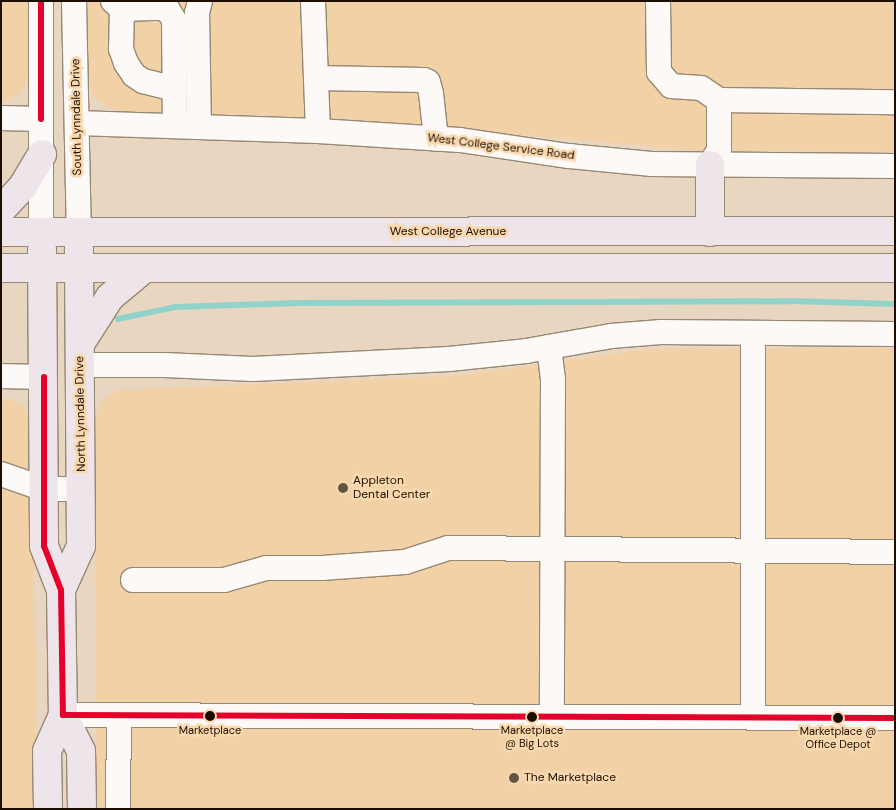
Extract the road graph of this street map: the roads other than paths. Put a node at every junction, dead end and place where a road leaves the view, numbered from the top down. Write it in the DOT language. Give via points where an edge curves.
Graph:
graph roads {
  1 [pos="41,1"];
  2 [pos="74,1"];
  3 [pos="200,1"];
  4 [pos="314,1"];
  5 [pos="658,1"];
  6 [pos="118,5"];
  7 [pos="316,78"];
  8 [pos="175,89"];
  9 [pos="719,100"];
  10 [pos="895,102"];
  11 [pos="1,118"];
  12 [pos="41,119"];
  13 [pos="77,124"];
  14 [pos="175,126"];
  15 [pos="200,127"];
  16 [pos="318,131"];
  17 [pos="436,138"];
  18 [pos="42,154"];
  19 [pos="710,165"];
  20 [pos="895,166"];
  21 [pos="1,210"];
  22 [pos="1,232"];
  23 [pos="41,232"];
  24 [pos="710,232"];
  25 [pos="895,232"];
  26 [pos="79,233"];
  27 [pos="79,267"];
  28 [pos="1,268"];
  29 [pos="42,268"];
  30 [pos="145,268"];
  31 [pos="895,268"];
  32 [pos="753,333"];
  33 [pos="895,334"];
  34 [pos="549,347"];
  35 [pos="80,355"];
  36 [pos="1,376"];
  37 [pos="44,377"];
  38 [pos="1,474"];
  39 [pos="44,489"];
  40 [pos="82,489"];
  41 [pos="553,547"];
  42 [pos="755,550"];
  43 [pos="895,552"];
  44 [pos="133,580"];
  45 [pos="61,590"];
  46 [pos="63,715"];
  47 [pos="119,715"];
  48 [pos="552,717"];
  49 [pos="753,718"];
  50 [pos="895,718"];
  51 [pos="48,809"];
  52 [pos="82,809"];
  53 [pos="118,809"];
  1 -- 12 [label="street"];
  2 -- 13 [label="street, South Lynndale Drive"];
  3 -- 15 [label="street" via="197,13"];
  4 -- 7 [label="street"];
  5 -- 9 [label="street" via="659,72 671,86 701,88"];
  6 -- 8 [label="street" via="121,49 126,64 143,81"];
  6 -- 8 [label="street" via="168,10 174,20"];
  7 -- 16 [label="street"];
  7 -- 17 [label="street" via="428,82"];
  8 -- 14 [label="street"];
  9 -- 10 [label="street"];
  9 -- 19 [label="street" via="719,150"];
  11 -- 12 [label="street"];
  12 -- 18 [label="street"];
  13 -- 14 [label="street, West College Service Road"];
  13 -- 26 [label="street, South Lynndale Drive"];
  14 -- 15 [label="street, West College Service Road"];
  15 -- 16 [label="street, West College Service Road"];
  16 -- 17 [label="street, West College Service Road"];
  17 -- 19 [label="street, West College Service Road" via="612,161"];
  18 -- 21 [label="main road" via="14,198"];
  18 -- 23 [label="street"];
  19 -- 20 [label="street, West College Service Road"];
  19 -- 24 [label="main road"];
  22 -- 23 [label="main road, West College Avenue"];
  23 -- 26 [label="main road, West College Avenue"];
  23 -- 29 [label="main road, North Lynndale Drive"];
  24 -- 25 [label="main road, West College Avenue"];
  24 -- 26 [label="main road, West College Avenue"];
  26 -- 27 [label="main road, North Lynndale Drive"];
  27 -- 29 [label="main road"];
  27 -- 30 [label="main road"];
  27 -- 35 [label="main road, North Lynndale Drive"];
  28 -- 29 [label="main road"];
  29 -- 37 [label="main road, North Lynndale Drive"];
  30 -- 31 [label="main road"];
  30 -- 35 [label="main road" via="110,297"];
  32 -- 33 [label="street"];
  32 -- 34 [label="street" via="661,332 611,336"];
  32 -- 42 [label="street"];
  34 -- 35 [label="street" via="449,359 253,369 165,365"];
  34 -- 41 [label="street" via="553,378"];
  35 -- 40 [label="main road, North Lynndale Drive"];
  36 -- 37 [label="street"];
  37 -- 39 [label="main road, North Lynndale Drive"];
  38 -- 39 [label="street"];
  39 -- 40 [label="street"];
  39 -- 45 [label="main road, North Lynndale Drive" via="44,546"];
  40 -- 45 [label="main road, North Lynndale Drive" via="81,546"];
  41 -- 42 [label="street"];
  41 -- 44 [label="street" via="448,548 405,562 266,568 224,580"];
  41 -- 48 [label="street"];
  42 -- 43 [label="street"];
  42 -- 49 [label="street"];
  45 -- 46 [label="main road, North Lynndale Drive"];
  46 -- 47 [label="street"];
  46 -- 51 [label="main road, North Lynndale Drive" via="47,751"];
  46 -- 52 [label="main road, North Lynndale Drive" via="81,751"];
  47 -- 48 [label="street"];
  47 -- 53 [label="street"];
  48 -- 49 [label="street"];
  49 -- 50 [label="street"];
}
